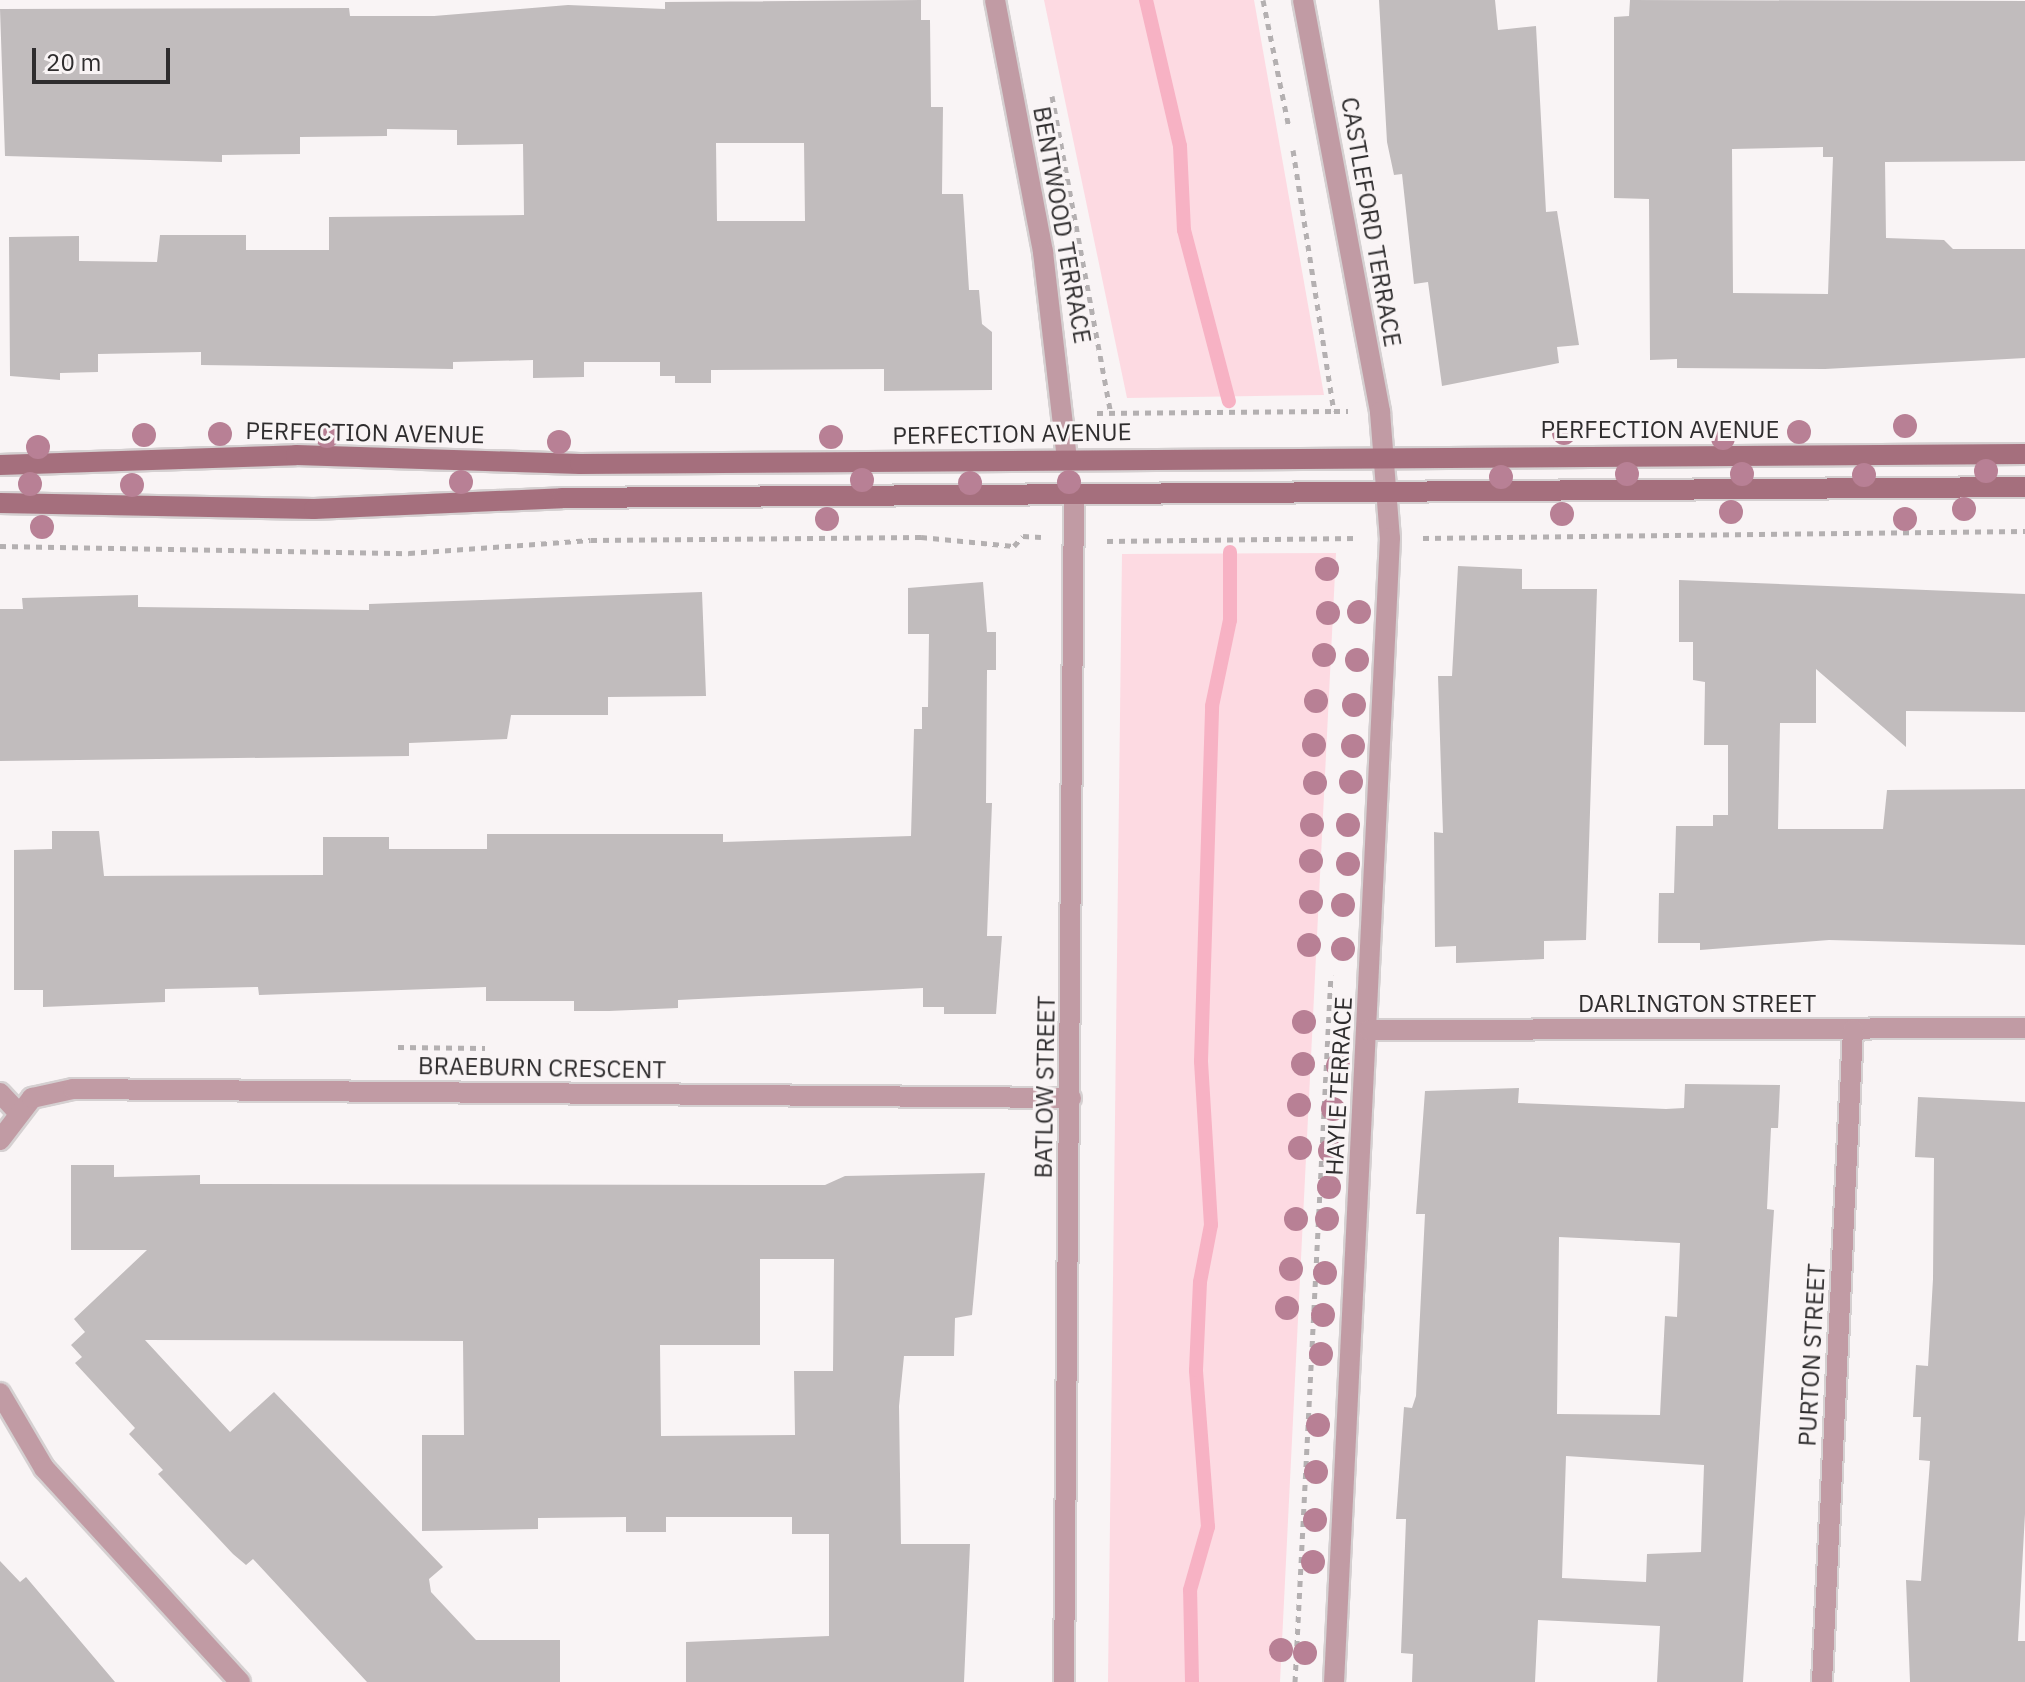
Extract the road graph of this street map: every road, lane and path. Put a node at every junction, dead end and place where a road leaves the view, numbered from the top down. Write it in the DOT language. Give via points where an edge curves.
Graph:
graph roads {
  1 [pos="995,0"];
  2 [pos="1263,0"];
  3 [pos="1303,0"];
  4 [pos="1334,411"];
  5 [pos="1350,411"];
  6 [pos="1097,413"];
  7 [pos="2025,454"];
  8 [pos="1384,455"];
  9 [pos="1067,459"];
  10 [pos="0,465"];
  11 [pos="2025,487"];
  12 [pos="1074,493"];
  13 [pos="1388,493"];
  14 [pos="0,503"];
  15 [pos="2025,531"];
  16 [pos="1023,536"];
  17 [pos="1415,536"];
  18 [pos="1353,538"];
  19 [pos="1367,538"];
  20 [pos="1114,541"];
  21 [pos="0,546"];
  22 [pos="1352,554"];
  23 [pos="1331,967"];
  24 [pos="2025,1028"];
  25 [pos="1369,1030"];
  26 [pos="1853,1030"];
  27 [pos="398,1047"];
  28 [pos="485,1048"];
  29 [pos="0,1093"];
  30 [pos="1071,1098"];
  31 [pos="17,1111"];
  32 [pos="0,1140"];
  33 [pos="0,1393"];
  34 [pos="240,1682"];
  35 [pos="1064,1682"];
  36 [pos="1295,1682"];
  37 [pos="1334,1682"];
  38 [pos="1822,1682"];
  1 -- 9 [label="street, BENTWOOD TERRACE" via="1045,267"];
  2 -- 4 [label="path"];
  3 -- 8 [label="street, CASTLEFORD TERRACE"];
  4 -- 5 [label="path"];
  4 -- 6 [label="path"];
  7 -- 8 [label="street, PERFECTION AVENUE"];
  8 -- 9 [label="street, PERFECTION AVENUE"];
  8 -- 13 [label="street, CASTLEFORD TERRACE"];
  9 -- 10 [label="street, PERFECTION AVENUE" via="580,464 296,455"];
  11 -- 13 [label="street"];
  12 -- 13 [label="street"];
  12 -- 14 [label="street" via="562,498 314,509"];
  12 -- 30 [label="street, BATLOW STREET"];
  13 -- 25 [label="street, HAYLE TERRACE"];
  15 -- 17 [label="path"];
  16 -- 21 [label="path" via="1014,546 921,537 591,540 409,553"];
  18 -- 19 [label="path"];
  18 -- 20 [label="path"];
  18 -- 22 [label="path"];
  23 -- 36 [label="path"];
  24 -- 26 [label="street, DARLINGTON STREET"];
  25 -- 26 [label="street, DARLINGTON STREET"];
  25 -- 37 [label="street, HAYLE TERRACE"];
  26 -- 38 [label="street, PURTON STREET"];
  27 -- 28 [label="path"];
  29 -- 31 [label="street"];
  30 -- 31 [label="street, BRAEBURN CRESCENT" via="73,1089 49,1092"];
  30 -- 35 [label="street, BATLOW STREET"];
  31 -- 32 [label="street"];
  33 -- 34 [label="street" via="44,1468"];
}
